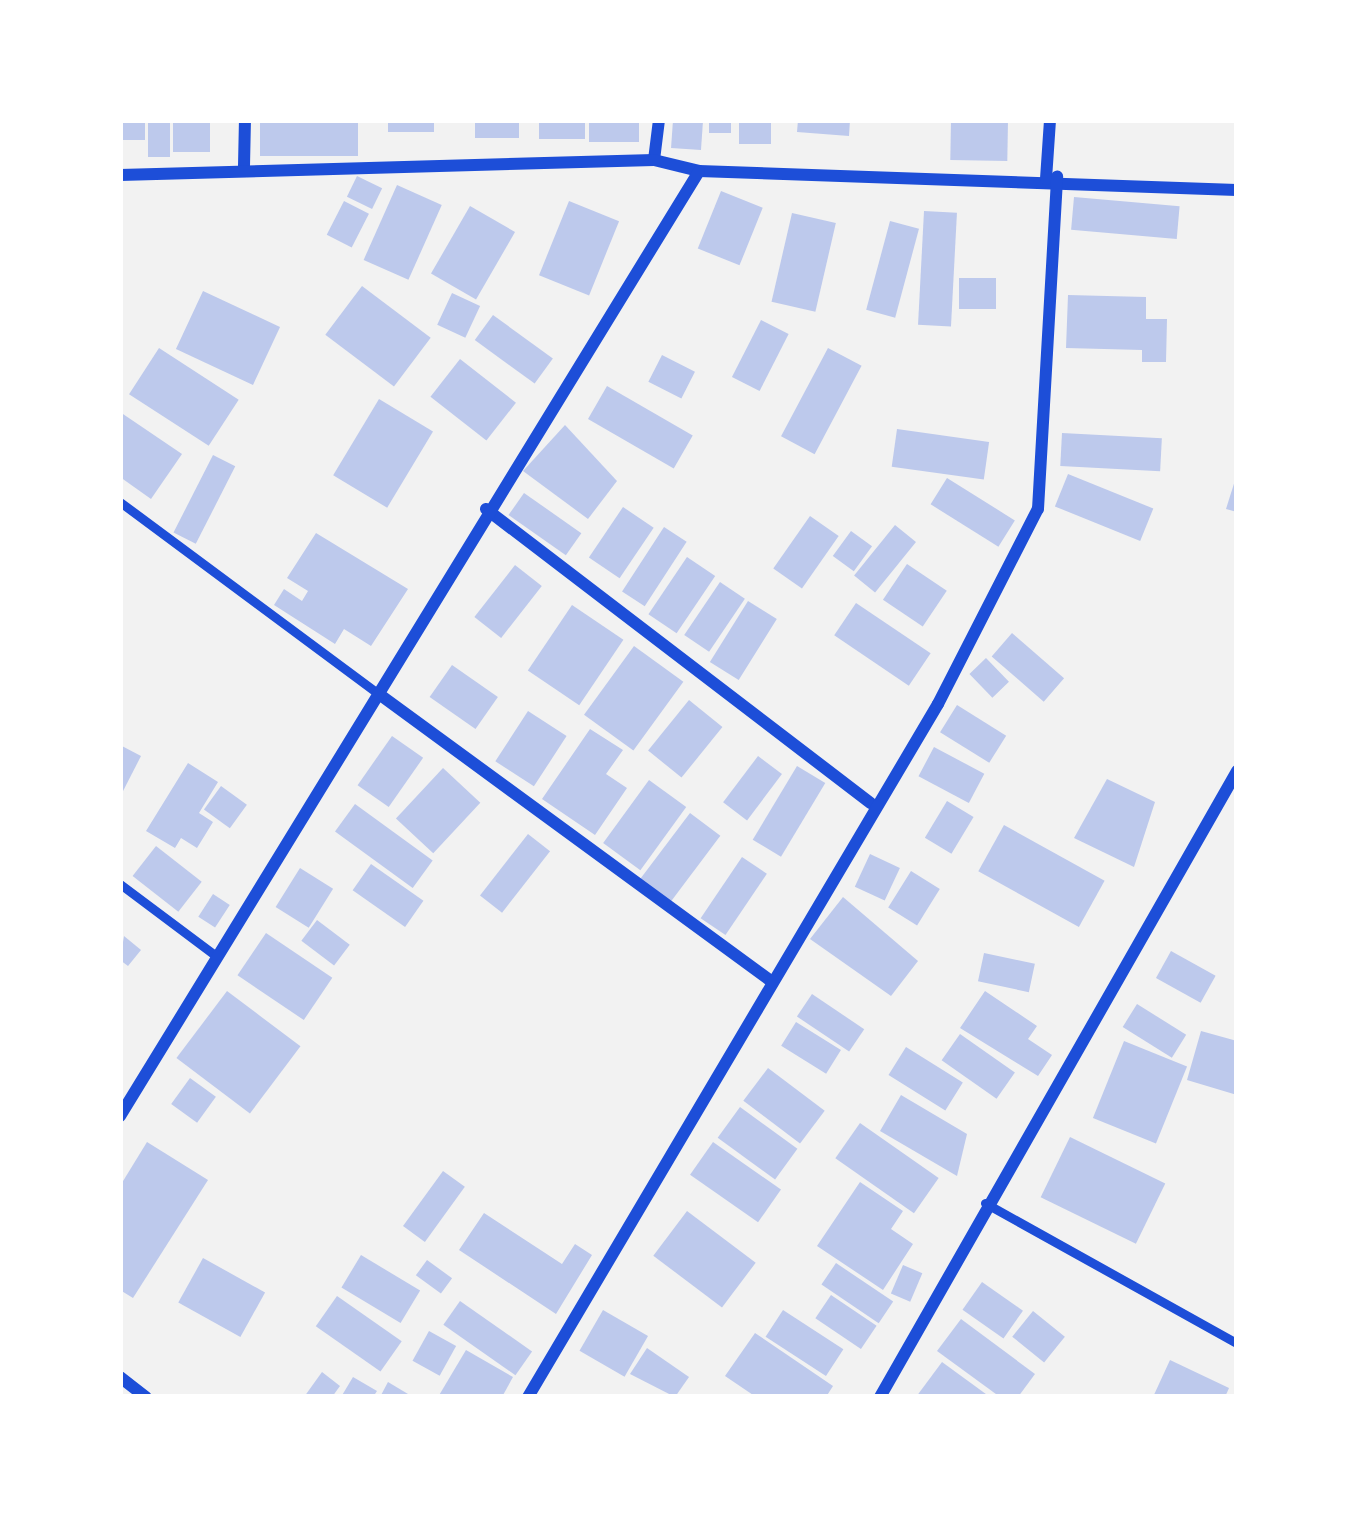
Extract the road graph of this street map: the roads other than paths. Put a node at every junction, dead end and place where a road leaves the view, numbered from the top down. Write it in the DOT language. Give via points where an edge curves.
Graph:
graph roads {
  1 [pos="245,120"];
  2 [pos="659,120"];
  3 [pos="1050,120"];
  4 [pos="655,160"];
  5 [pos="244,166"];
  6 [pos="699,171"];
  7 [pos="120,175"];
  8 [pos="1052,178"];
  9 [pos="1237,190"];
  10 [pos="120,502"];
  11 [pos="486,509"];
  12 [pos="383,698"];
  13 [pos="1237,771"];
  14 [pos="870,803"];
  15 [pos="120,884"];
  16 [pos="215,955"];
  17 [pos="769,979"];
  18 [pos="120,1116"];
  19 [pos="985,1203"];
  20 [pos="1237,1343"];
  21 [pos="120,1377"];
  22 [pos="146,1397"];
  23 [pos="528,1397"];
  24 [pos="880,1397"];
  1 -- 5 [label="street"];
  2 -- 4 [label="street"];
  3 -- 8 [label="street"];
  4 -- 5 [label="street"];
  4 -- 6 [label="street"];
  5 -- 7 [label="street"];
  6 -- 8 [label="street"];
  6 -- 11 [label="street"];
  8 -- 9 [label="street"];
  8 -- 14 [label="street" via="1038,509 938,704"];
  10 -- 12 [label="lane"];
  11 -- 12 [label="street"];
  11 -- 14 [label="street"];
  12 -- 16 [label="street"];
  12 -- 17 [label="street"];
  13 -- 19 [label="street"];
  14 -- 17 [label="street"];
  15 -- 16 [label="lane"];
  16 -- 18 [label="street"];
  17 -- 23 [label="street"];
  19 -- 20 [label="lane"];
  19 -- 24 [label="street"];
  21 -- 22 [label="street"];
}
